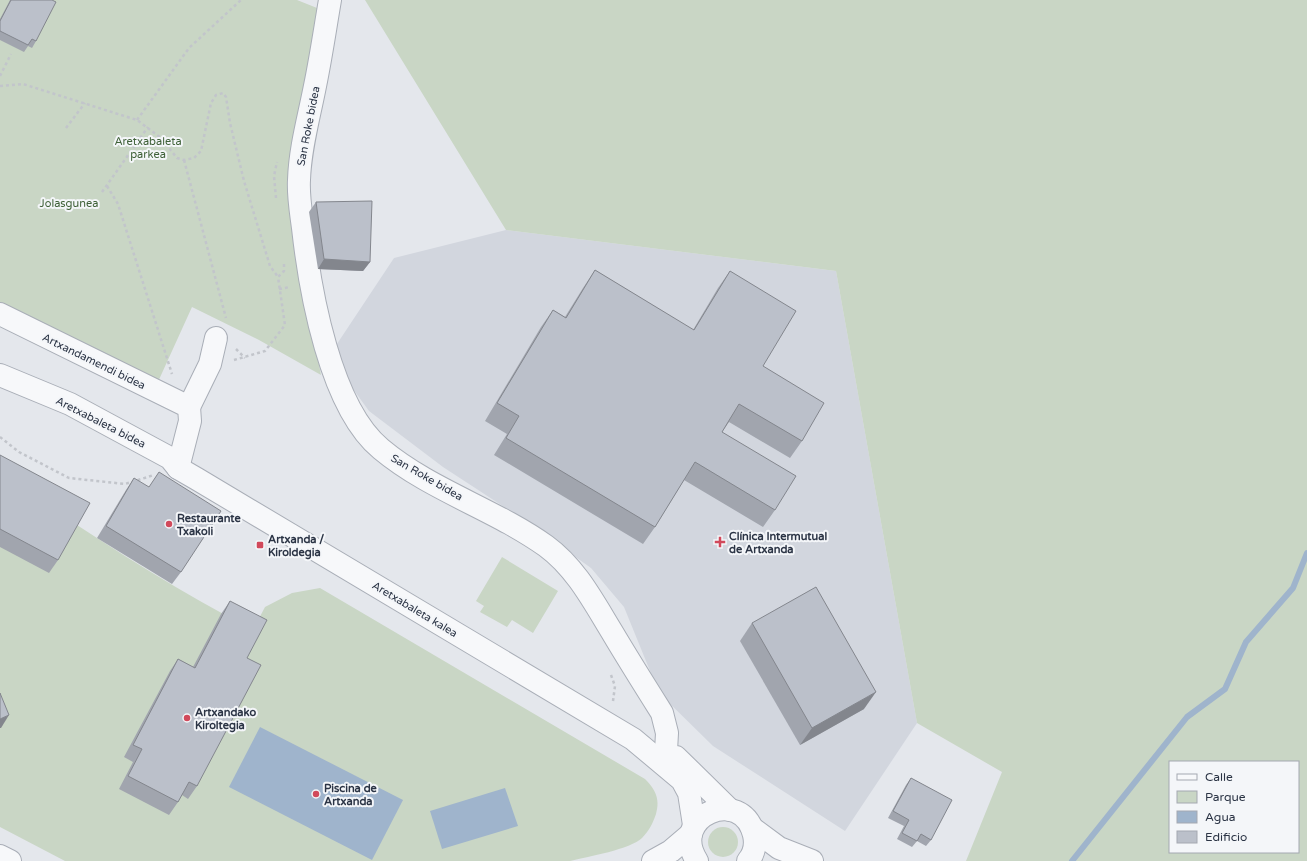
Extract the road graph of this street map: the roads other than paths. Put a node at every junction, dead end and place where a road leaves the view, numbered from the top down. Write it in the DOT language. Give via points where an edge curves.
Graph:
graph roads {
  1 [pos="330,0"];
  2 [pos="0,314"];
  3 [pos="226,337"];
  4 [pos="0,375"];
  5 [pos="189,408"];
  6 [pos="187,473"];
  7 [pos="633,739"];
  8 [pos="666,751"];
  9 [pos="730,810"];
  10 [pos="752,828"];
  11 [pos="693,830"];
  12 [pos="0,856"];
  13 [pos="10,861"];
  14 [pos="653,861"];
  15 [pos="697,861"];
  16 [pos="748,861"];
  17 [pos="812,861"];
  1 -- 8 [label="street, San Roke bidea" via="321,59 301,152 298,181 313,298 323,338 342,391 364,431 380,448 414,471 546,546 580,581 662,713 667,733"];
  2 -- 5 [label="street, Artxandamendi bidea"];
  3 -- 5 [label="street"];
  4 -- 6 [label="street, Aretxabaleta bidea" via="70,404 170,458"];
  5 -- 6 [label="street"];
  6 -- 7 [label="street, Aretxabaleta kalea"];
  7 -- 8 [label="street, Aretxabaleta kalea"];
  7 -- 11 [label="street, Aretxabaleta kalea" via="682,780 689,793"];
  8 -- 9 [label="street, Aretxabaleta kalea" via="677,758"];
  9 -- 10 [label="street, Aretxabaleta kalea" via="739,813"];
  9 -- 11 [label="street" via="710,812 701,817"];
  10 -- 16 [label="street" via="754,849"];
  10 -- 17 [label="street, Aretxabaleta kalea" via="779,848"];
  11 -- 14 [label="street" via="671,851"];
  11 -- 15 [label="street, Aretxabaleta kalea" via="690,844"];
  12 -- 13 [label="street"];
}
